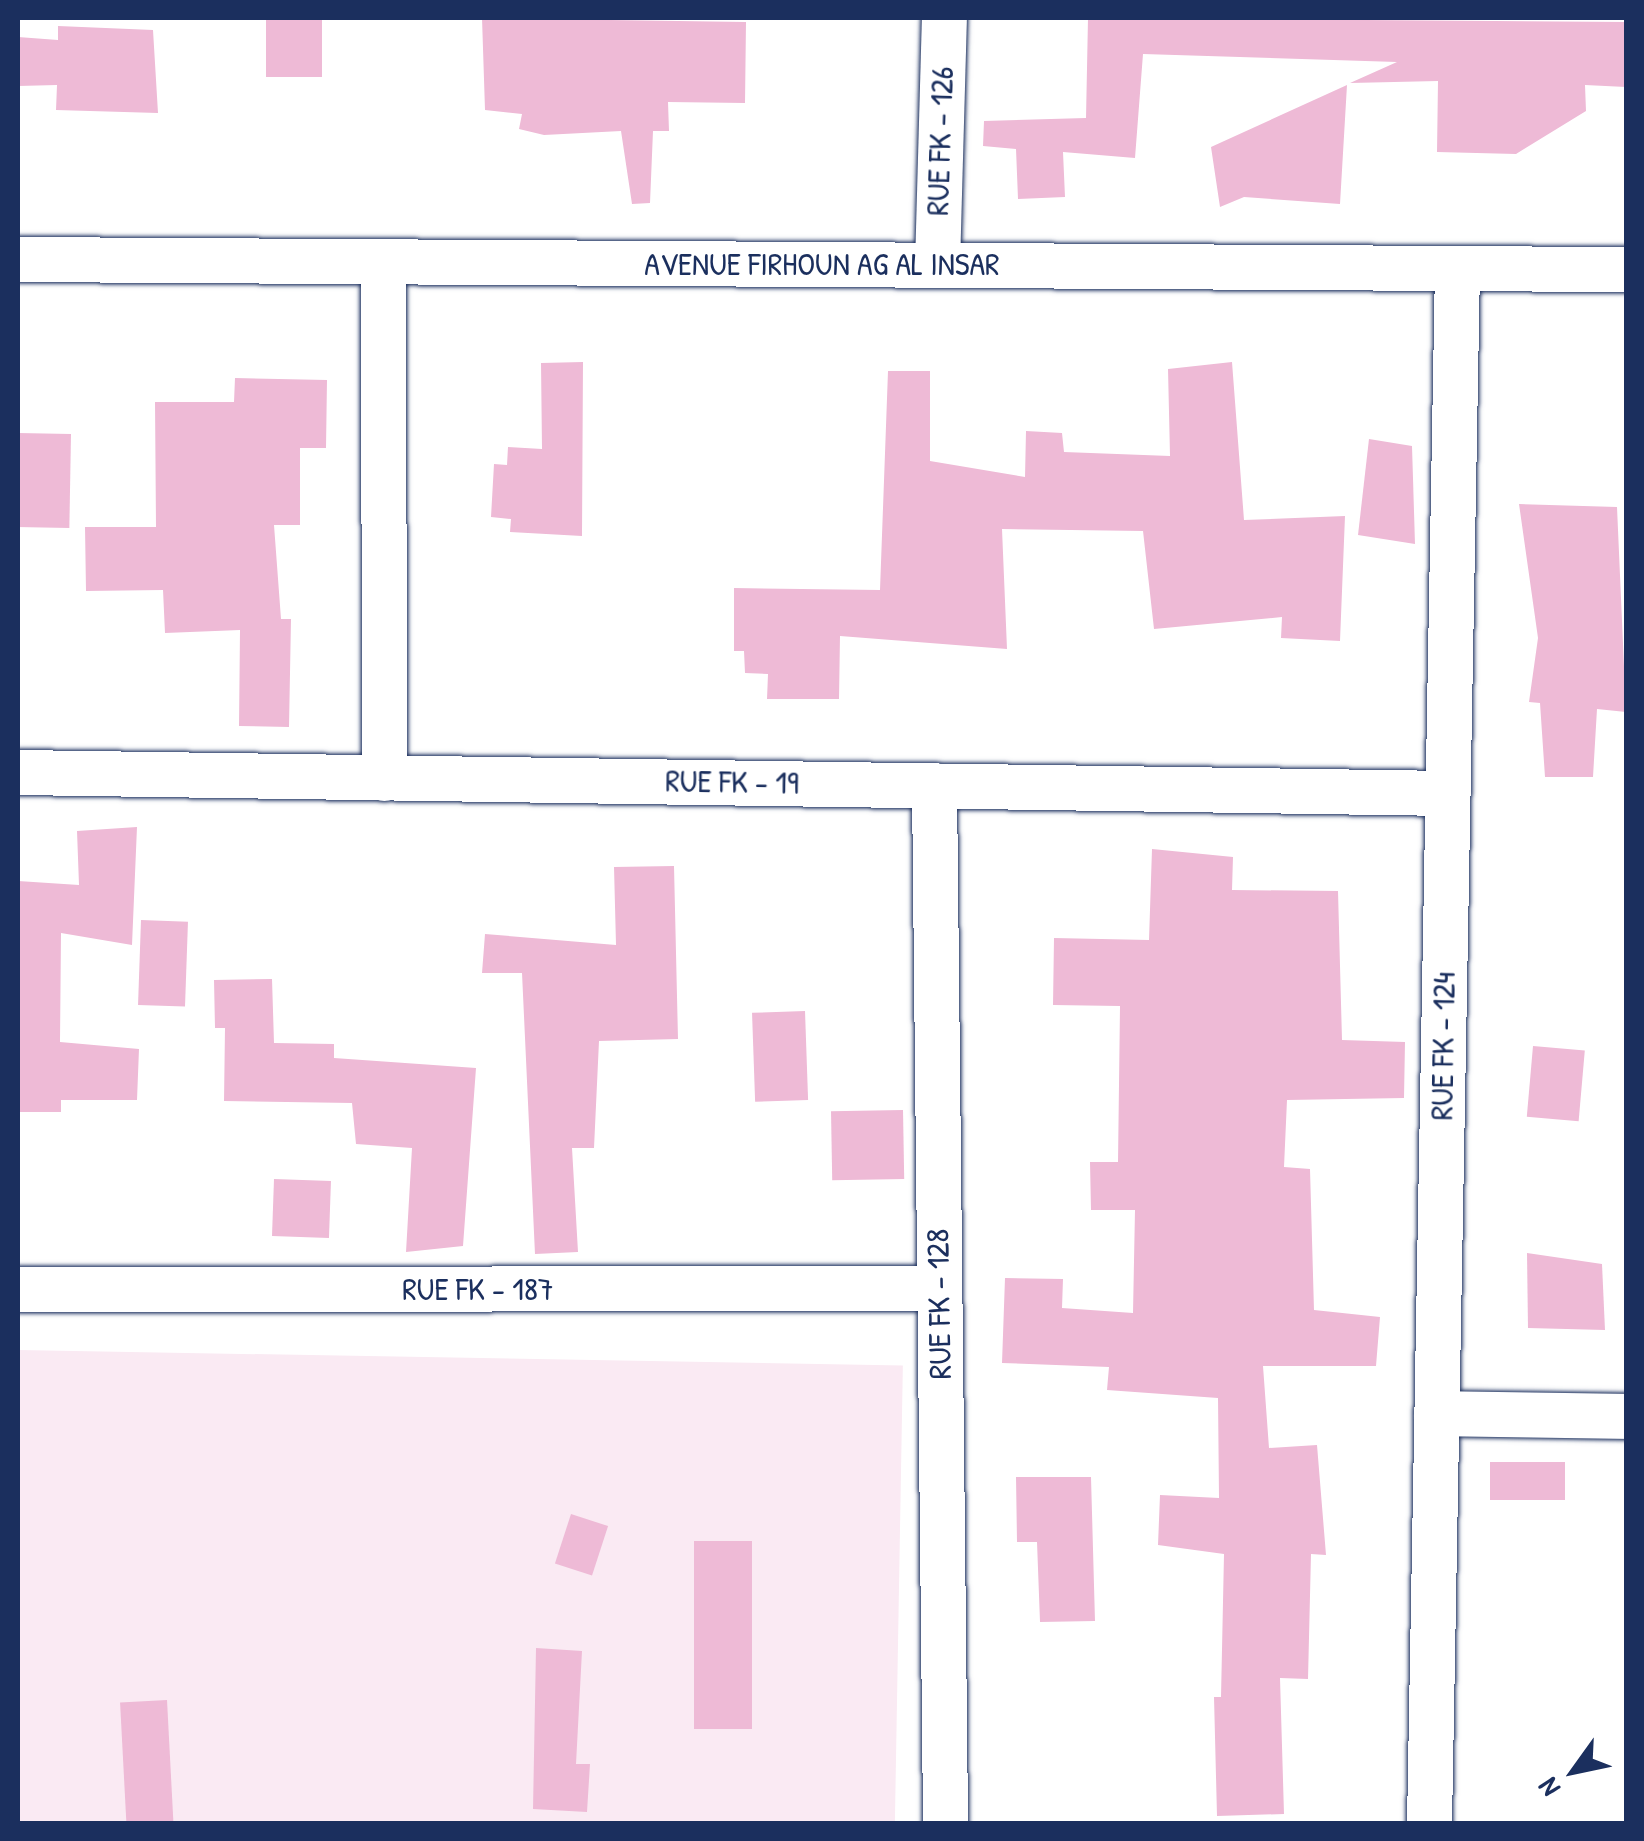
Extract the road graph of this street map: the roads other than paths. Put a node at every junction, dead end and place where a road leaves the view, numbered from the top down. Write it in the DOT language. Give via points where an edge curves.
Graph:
graph roads {
  1 [pos="944,18"];
  2 [pos="18,260"];
  3 [pos="383,261"];
  4 [pos="937,265"];
  5 [pos="1456,268"];
  6 [pos="1626,268"];
  7 [pos="18,772"];
  8 [pos="384,778"];
  9 [pos="934,785"];
  10 [pos="1447,793"];
  11 [pos="939,1288"];
  12 [pos="18,1290"];
  13 [pos="1436,1414"];
  14 [pos="1626,1416"];
  15 [pos="945,1824"];
  16 [pos="1429,1824"];
  1 -- 4 [label="street, RUE FK - 126"];
  2 -- 3 [label="street, AVENUE FIRHOUN AG AL INSAR"];
  3 -- 4 [label="street, AVENUE FIRHOUN AG AL INSAR"];
  3 -- 8 [label="street"];
  4 -- 5 [label="street, AVENUE FIRHOUN AG AL INSAR"];
  5 -- 6 [label="street, AVENUE FIRHOUN AG AL INSAR"];
  5 -- 10 [label="street, RUE FK - 124"];
  7 -- 8 [label="street, RUE FK - 19"];
  8 -- 9 [label="street, RUE FK - 19"];
  9 -- 10 [label="street, RUE FK - 19"];
  9 -- 11 [label="street, RUE FK - 128"];
  10 -- 13 [label="street, RUE FK - 124"];
  11 -- 12 [label="street, RUE FK - 187"];
  11 -- 15 [label="street, RUE FK - 128"];
  13 -- 14 [label="street"];
  13 -- 16 [label="street, RUE FK - 124"];
}
